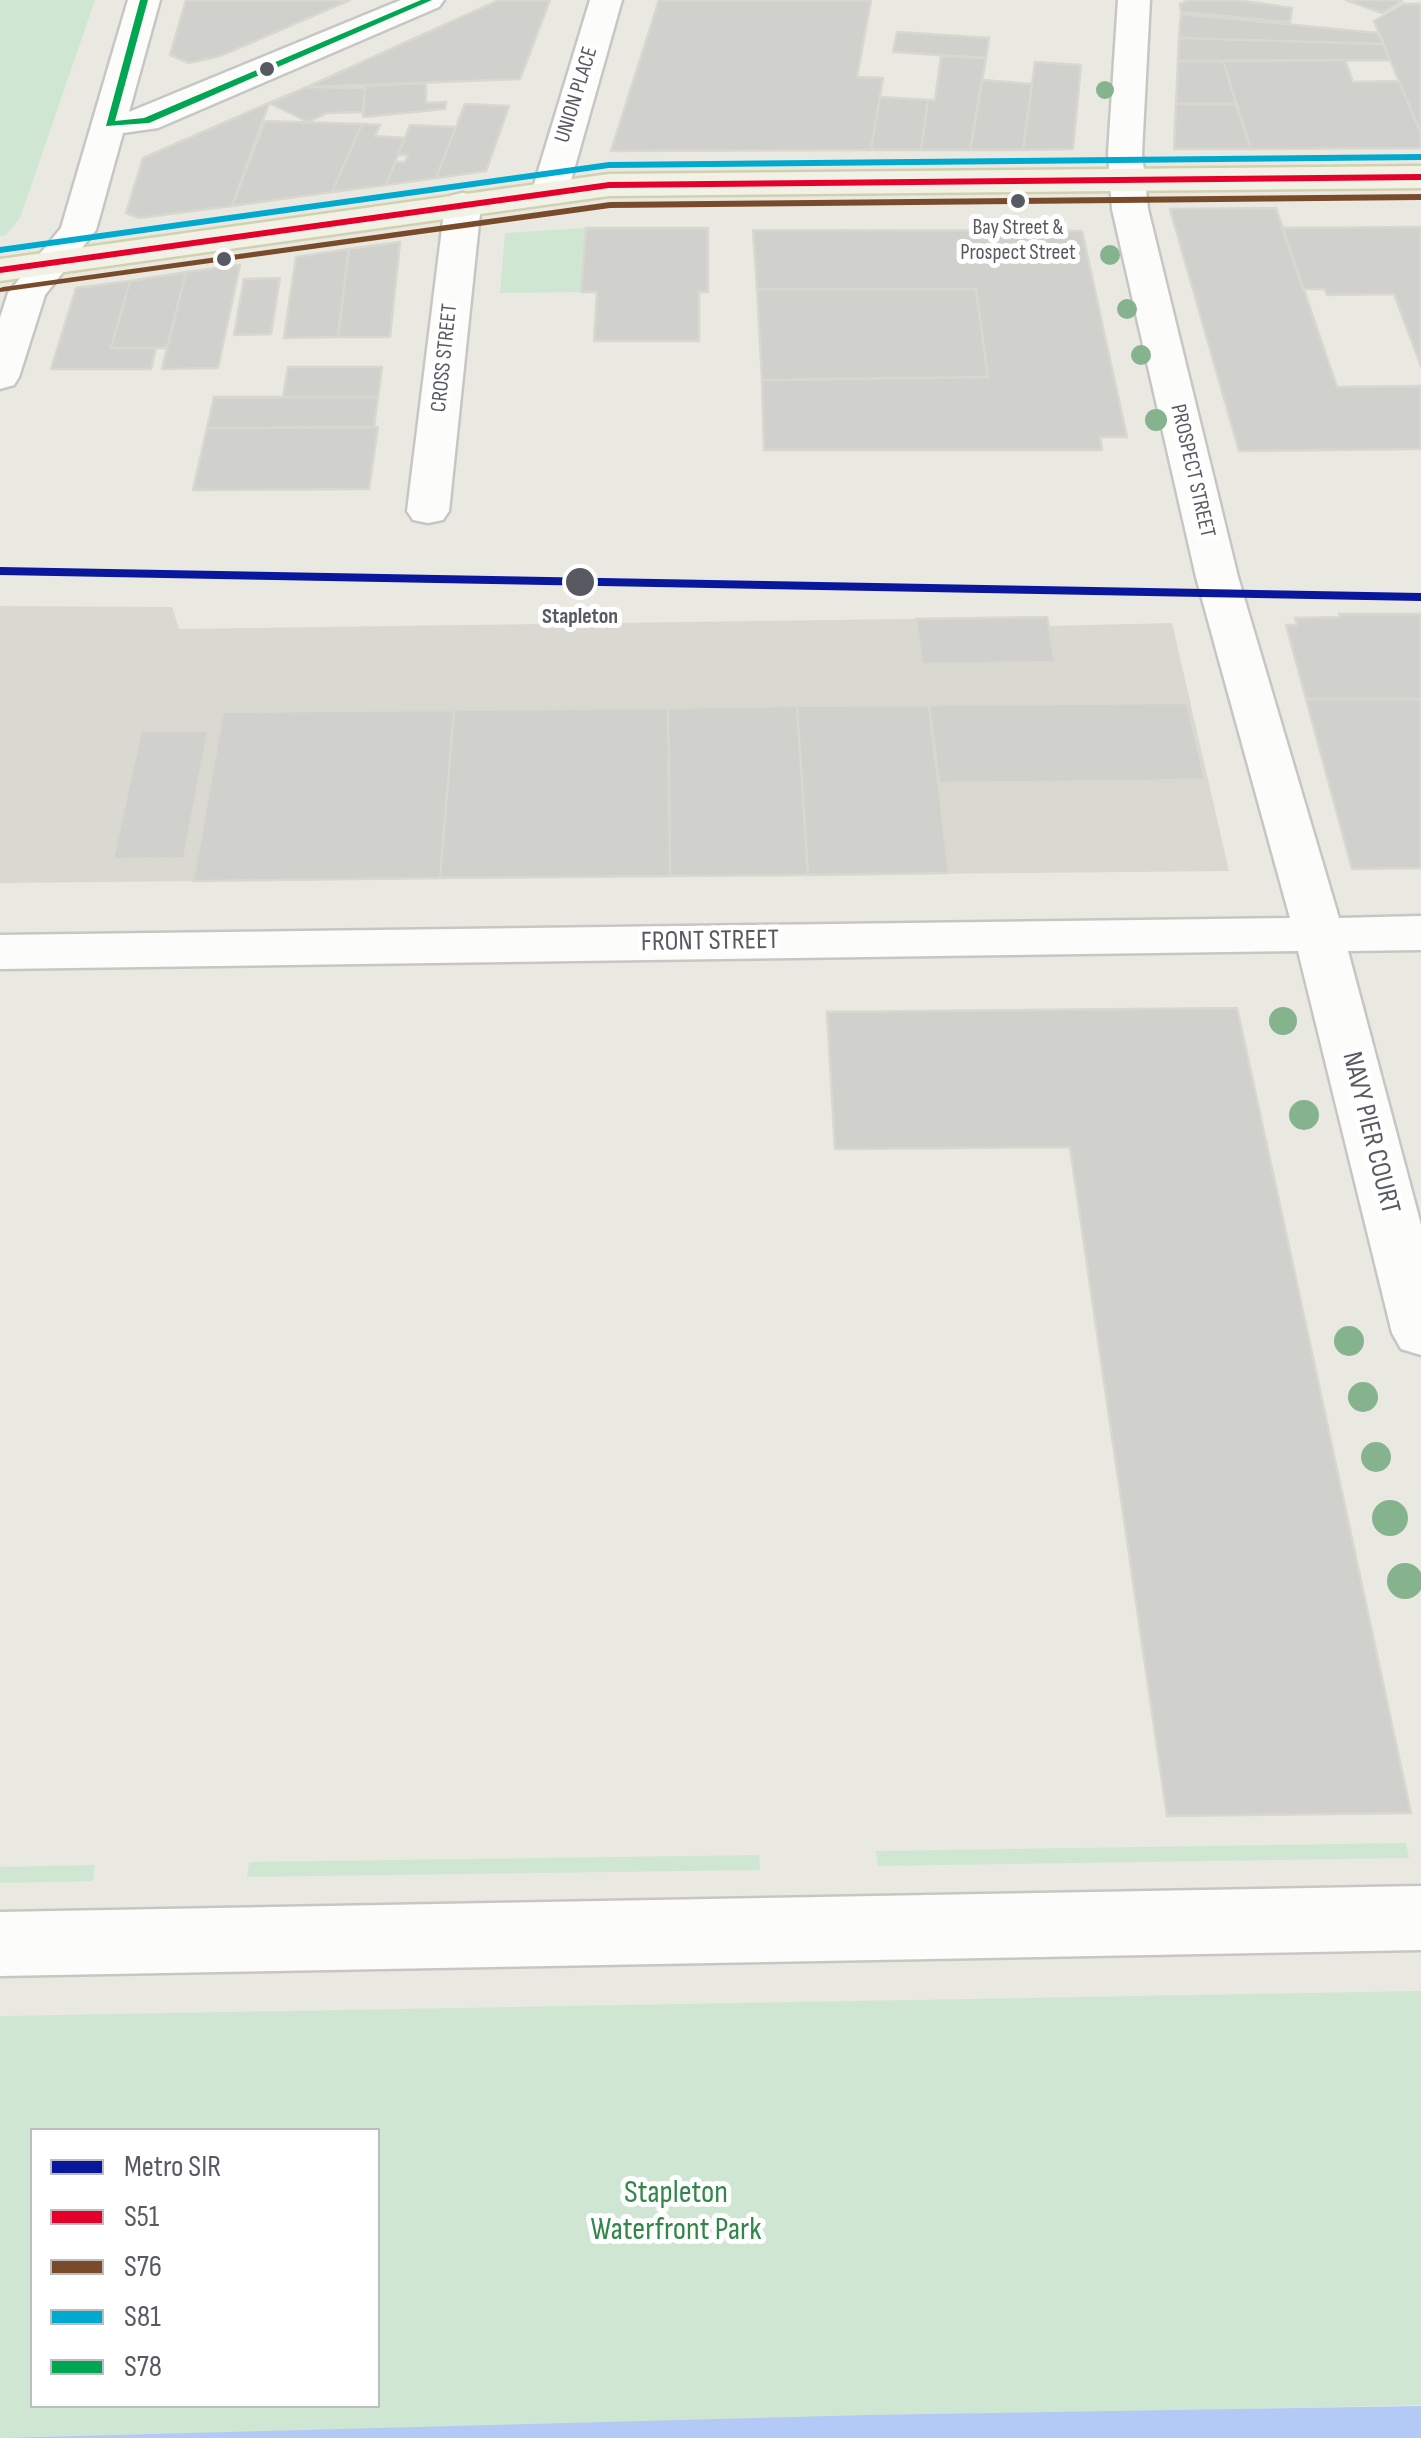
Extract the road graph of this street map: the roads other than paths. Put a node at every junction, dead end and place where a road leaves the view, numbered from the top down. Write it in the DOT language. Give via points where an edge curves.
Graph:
graph roads {
  1 [pos="144,0"];
  2 [pos="428,0"];
  3 [pos="606,0"];
  4 [pos="1134,0"];
  5 [pos="109,124"];
  6 [pos="1421,177"];
  7 [pos="1125,180"];
  8 [pos="550,191"];
  9 [pos="463,204"];
  10 [pos="53,262"];
  11 [pos="0,270"];
  12 [pos="0,377"];
  13 [pos="428,511"];
  14 [pos="1421,933"];
  15 [pos="1319,934"];
  16 [pos="0,952"];
  17 [pos="1421,1333"];
  18 [pos="1421,1918"];
  19 [pos="0,1944"];
  1 -- 5 [label="street"];
  2 -- 5 [label="street" via="146,121"];
  3 -- 8 [label="street, UNION PLACE"];
  4 -- 7 [label="street, PROSPECT STREET"];
  5 -- 10 [label="street" via="78,230"];
  6 -- 7 [label="main road"];
  7 -- 8 [label="main road"];
  7 -- 15 [label="street, PROSPECT STREET" via="1217,577"];
  8 -- 9 [label="main road"];
  9 -- 10 [label="main road"];
  9 -- 13 [label="street, CROSS STREET"];
  10 -- 11 [label="main road"];
  10 -- 12 [label="street" via="28,293"];
  14 -- 15 [label="street, FRONT STREET"];
  15 -- 16 [label="street, FRONT STREET"];
  15 -- 17 [label="street, NAVY PIER COURT"];
  18 -- 19 [label="street"];
}
